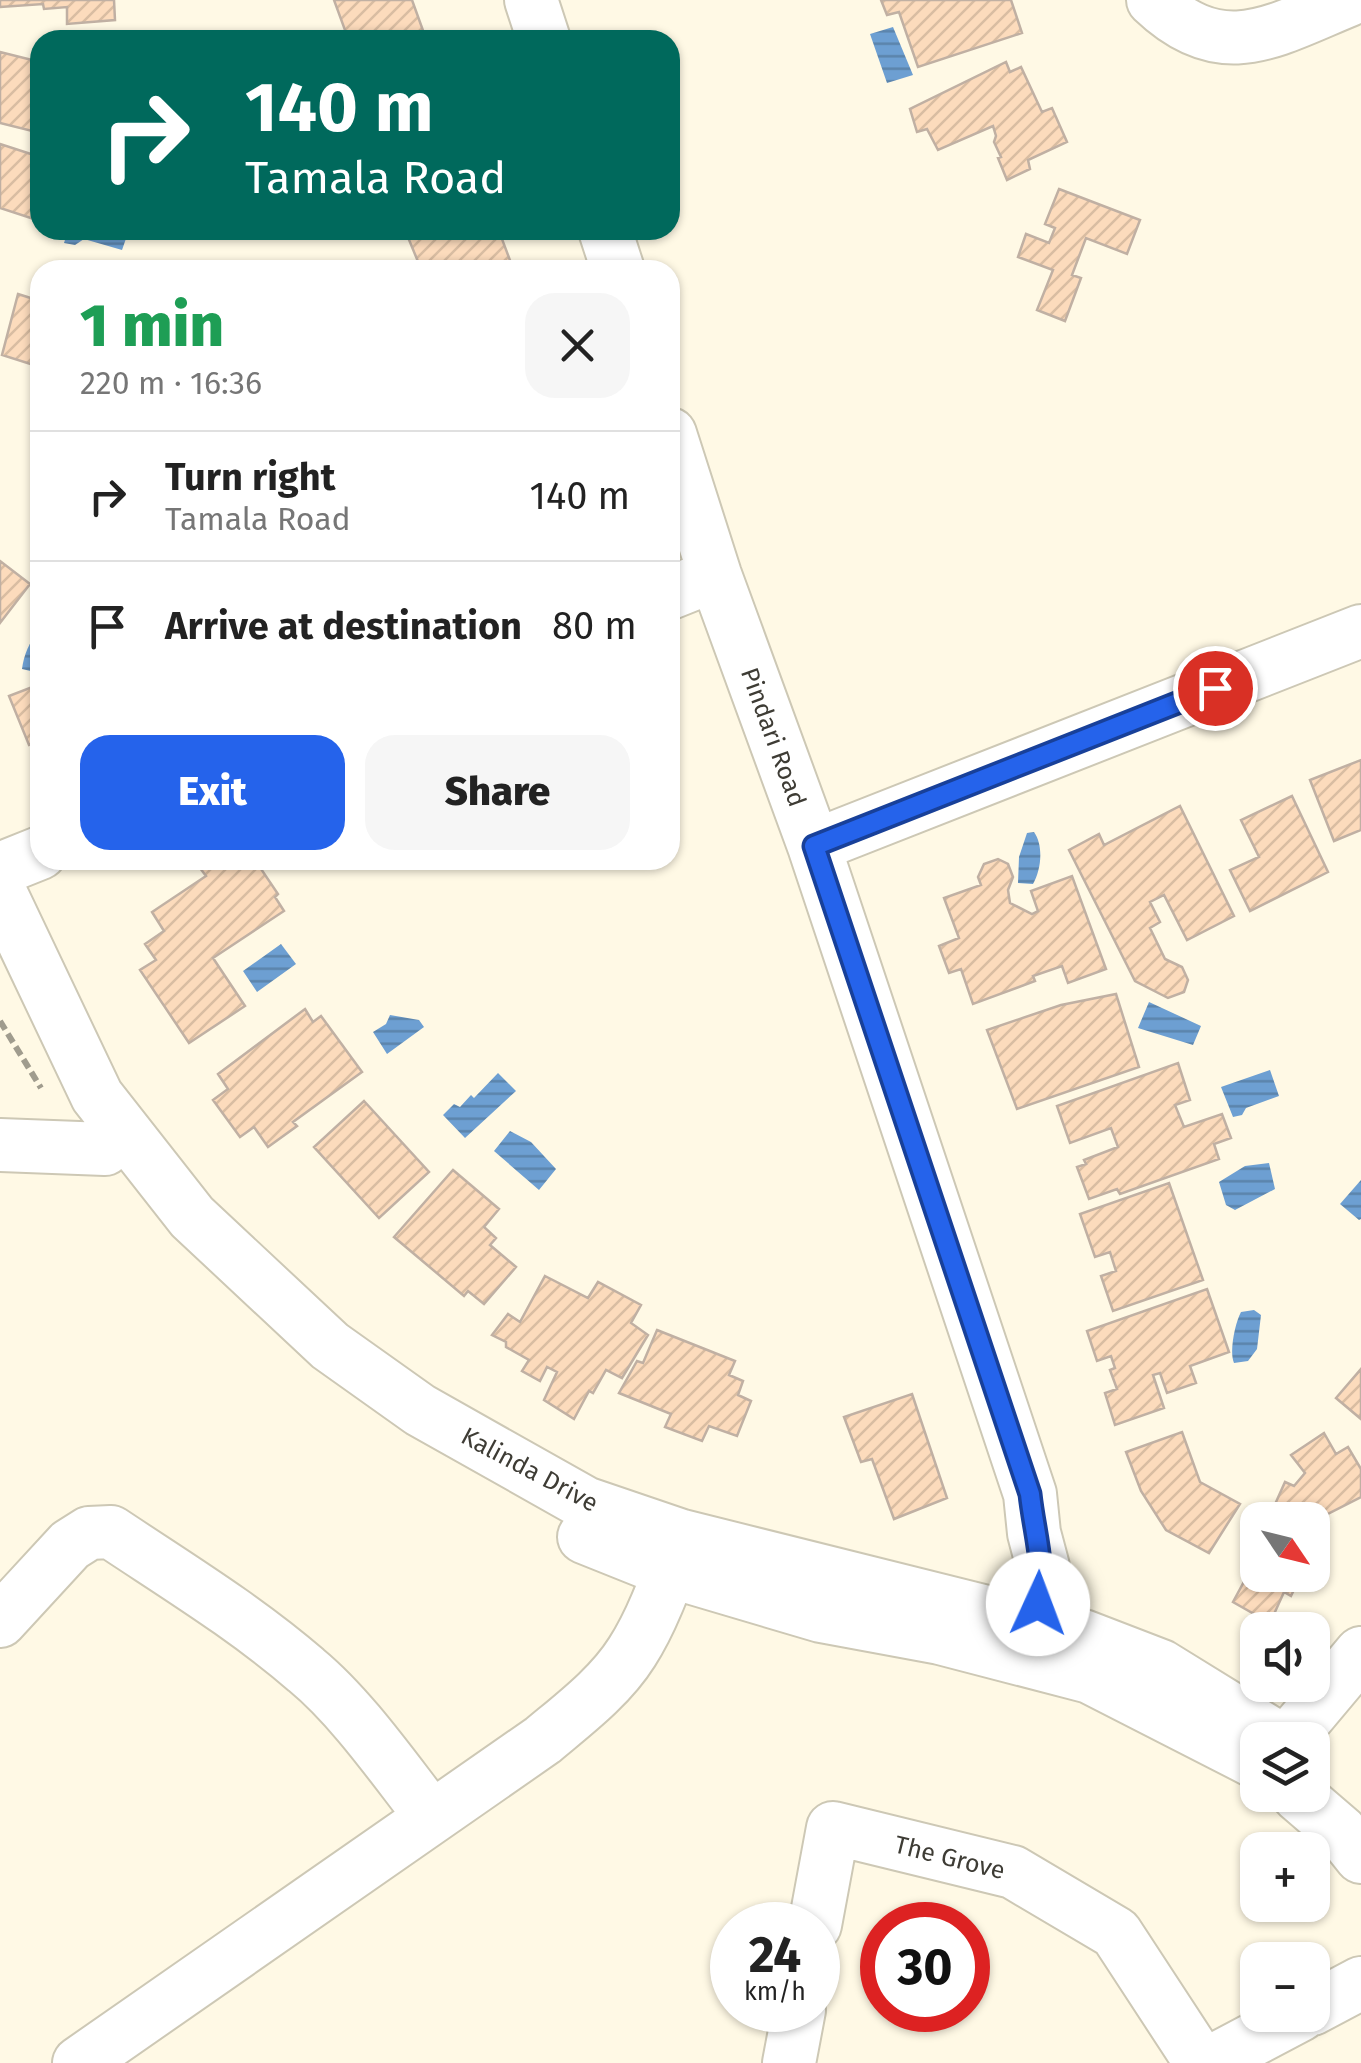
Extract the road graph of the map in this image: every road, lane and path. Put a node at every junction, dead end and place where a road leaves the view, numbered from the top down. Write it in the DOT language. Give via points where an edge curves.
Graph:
graph roads {
  1 [pos="531,0"];
  2 [pos="1154,0"];
  3 [pos="1349,0"];
  4 [pos="541,30"];
  5 [pos="680,502"];
  6 [pos="692,584"];
  7 [pos="1361,631"];
  8 [pos="814,846"];
  9 [pos="30,857"];
  10 [pos="0,869"];
  11 [pos="0,892"];
  12 [pos="0,968"];
  13 [pos="0,1144"];
  14 [pos="105,1150"];
  15 [pos="676,1553"];
  16 [pos="0,1622"];
  17 [pos="1055,1649"];
  18 [pos="1361,1653"];
  19 [pos="1252,1722"];
  20 [pos="1303,1722"];
  21 [pos="1240,1753"];
  22 [pos="1330,1790"];
  23 [pos="1318,1812"];
  24 [pos="430,1816"];
  25 [pos="1361,1822"];
  26 [pos="1361,1856"];
  27 [pos="820,1902"];
  28 [pos="1361,1983"];
  29 [pos="1330,1999"];
  30 [pos="795,2032"];
  31 [pos="1268,2032"];
  32 [pos="80,2063"];
  33 [pos="789,2063"];
  34 [pos="1201,2063"];
  35 [pos="1209,2063"];
  1 -- 4 [label="street"];
  2 -- 3 [label="street" via="1204,35 1237,39"];
  5 -- 6 [label="street, Pindari Road"];
  6 -- 8 [label="street, Pindari Road"];
  7 -- 8 [label="street"];
  8 -- 17 [label="street, Pindari Road" via="1030,1494"];
  9 -- 10 [label="street"];
  11 -- 15 [label="street, Kalinda Drive" via="98,1096 206,1230 330,1346 420,1410"];
  12 -- 14 [label="street, Kalinda Drive"];
  13 -- 14 [label="street"];
  14 -- 15 [label="street, Kalinda Drive" via="168,1244 284,1352 368,1413 455,1470 572,1532"];
  15 -- 17 [label="street, Kalinda Drive"];
  15 -- 24 [label="street" via="632,1653 592,1699"];
  16 -- 24 [label="street" via="70,1546 89,1533 112,1532 309,1672"];
  17 -- 19 [label="street, Kalinda Drive" via="1161,1666"];
  17 -- 21 [label="street, Kalinda Drive" via="1090,1678"];
  18 -- 20 [label="street"];
  22 -- 25 [label="street"];
  23 -- 26 [label="street"];
  24 -- 32 [label="street"];
  27 -- 34 [label="street, The Grove" via="834,1828 1013,1872 1116,1934"];
  28 -- 29 [label="street"];
  30 -- 33 [label="street"];
  31 -- 35 [label="street"];
}
